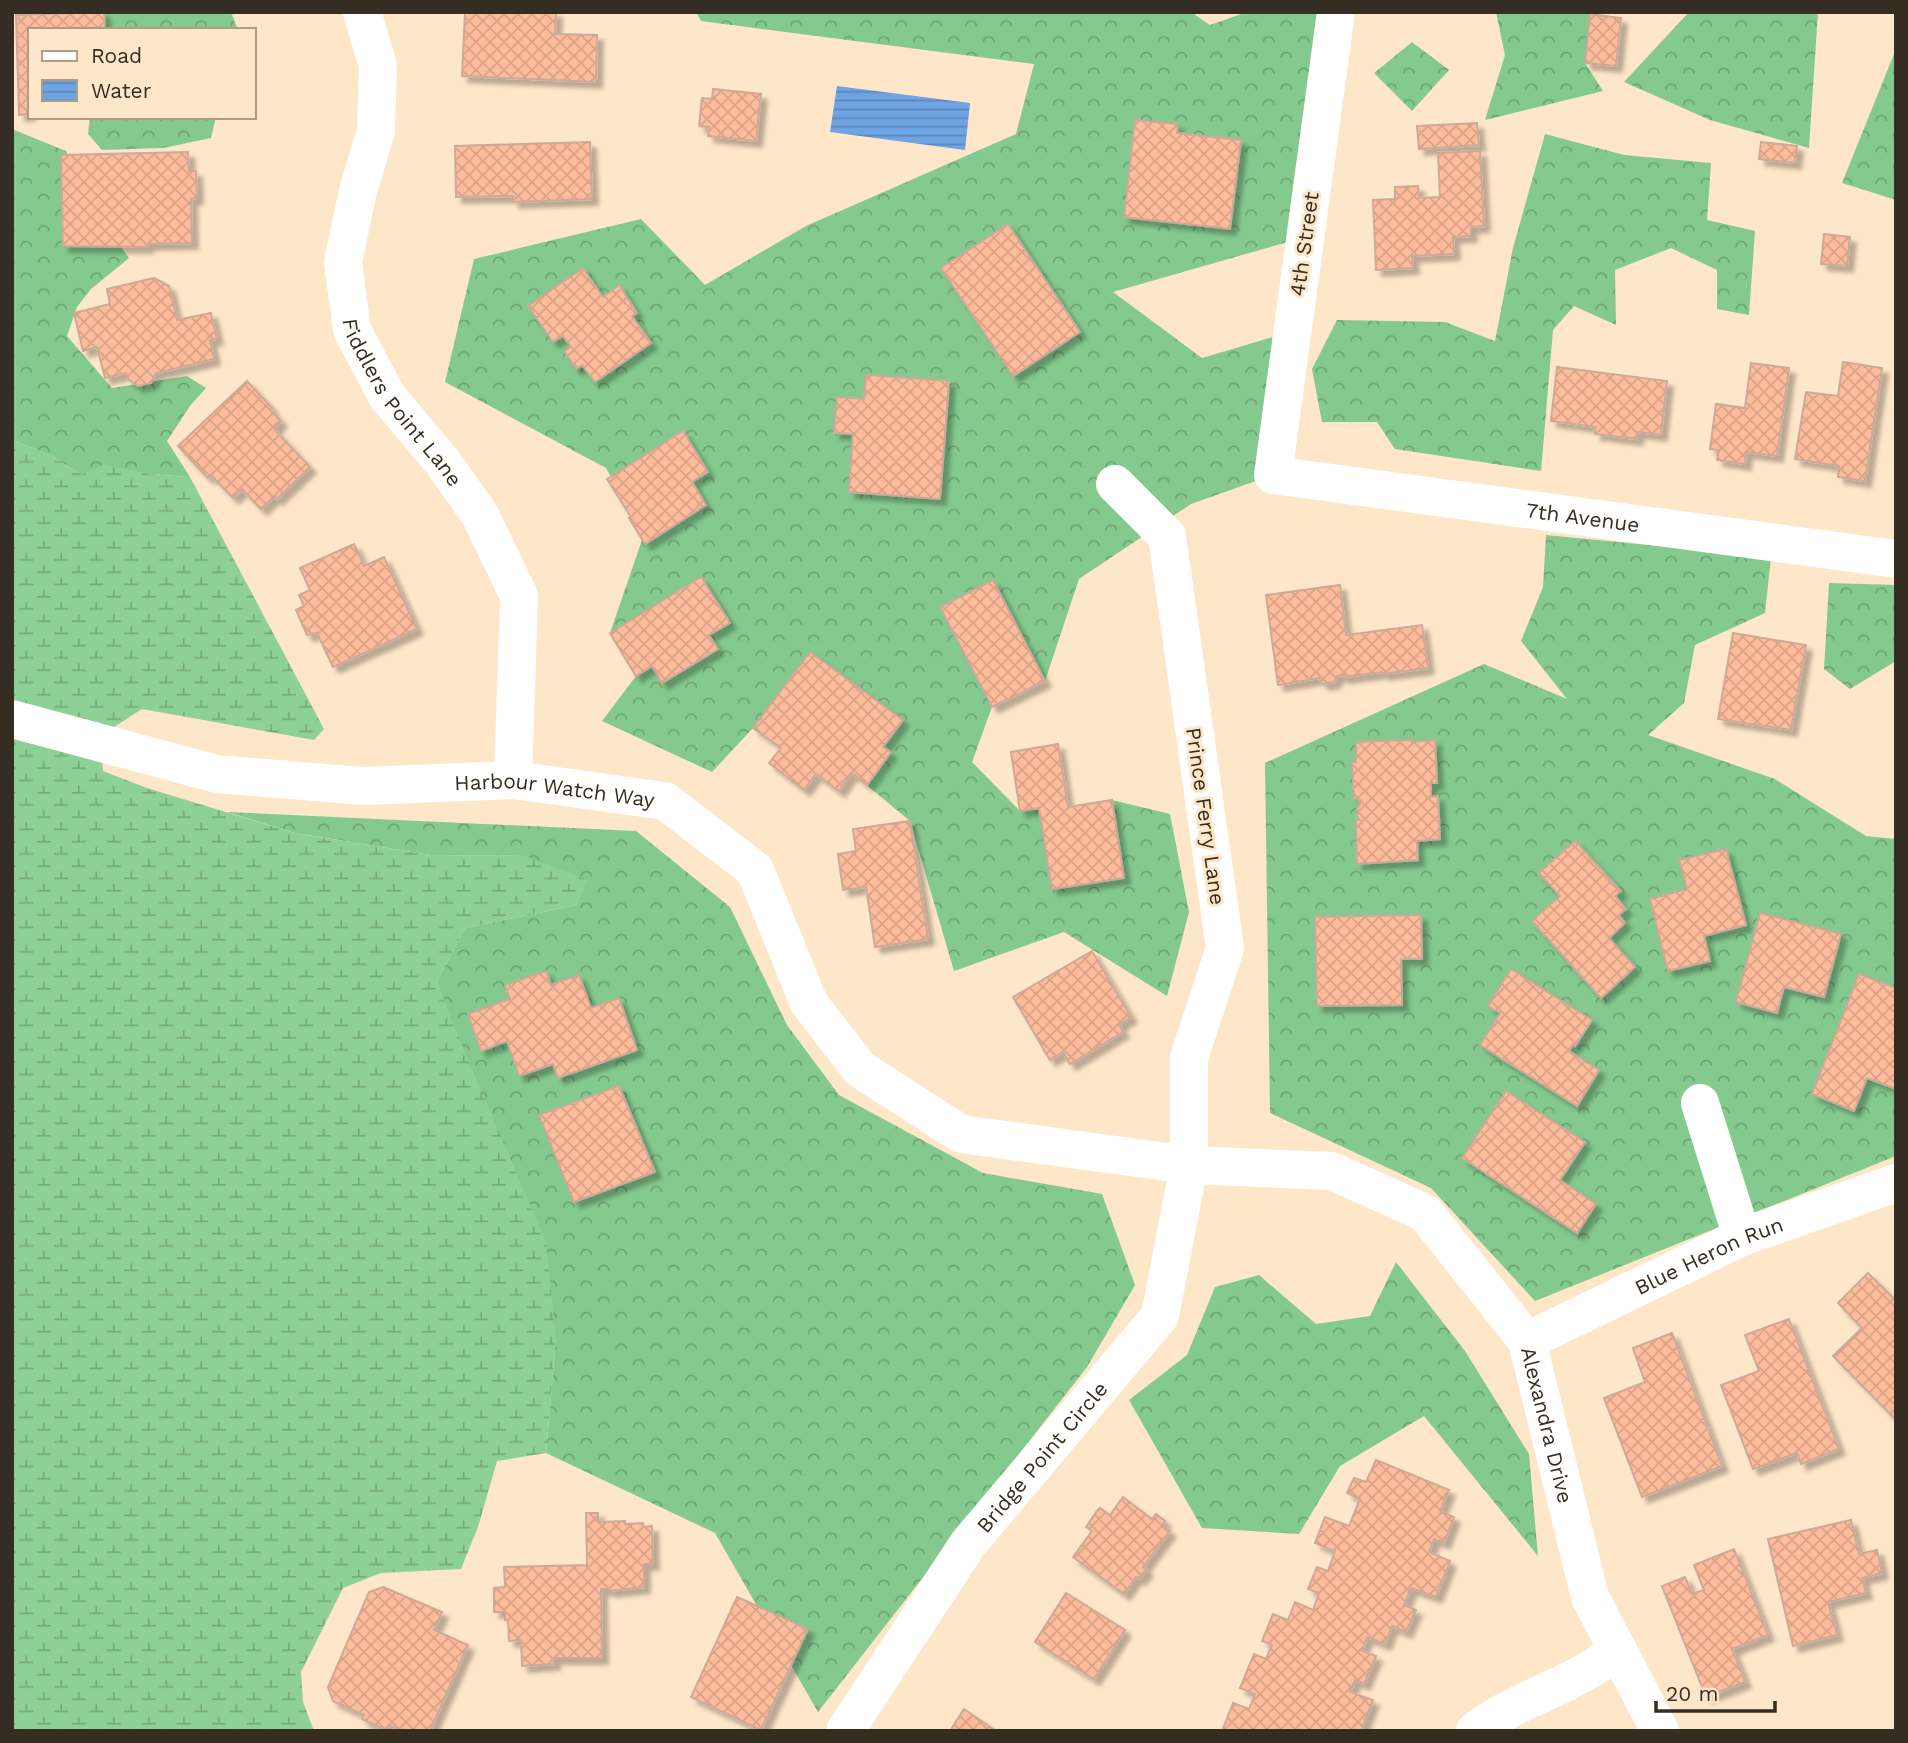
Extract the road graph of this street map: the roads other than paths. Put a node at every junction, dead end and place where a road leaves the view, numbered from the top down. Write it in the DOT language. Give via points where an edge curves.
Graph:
graph roads {
  1 [pos="362,12"];
  2 [pos="1336,12"];
  3 [pos="1272,475"];
  4 [pos="1115,484"];
  5 [pos="1896,559"];
  6 [pos="12,719"];
  7 [pos="513,780"];
  8 [pos="1700,1103"];
  9 [pos="1189,1165"];
  10 [pos="1896,1183"];
  11 [pos="1742,1237"];
  12 [pos="1527,1341"];
  13 [pos="1618,1650"];
  14 [pos="845,1731"];
  15 [pos="1475,1731"];
  16 [pos="1660,1731"];
  1 -- 7 [label="street, Fiddlers Point Lane" via="378,66 376,131 343,262 352,330 387,396 480,515 519,596"];
  2 -- 3 [label="street, 4th Street"];
  3 -- 5 [label="street, 7th Avenue"];
  4 -- 9 [label="street, Prince Ferry Lane" via="1167,536 1224,948 1189,1058"];
  6 -- 7 [label="street, Harbour Watch Way" via="217,774 363,786"];
  7 -- 9 [label="street, Harbour Watch Way" via="666,801 749,865 755,870 809,1003 860,1069 961,1134"];
  8 -- 11 [label="street"];
  9 -- 12 [label="street, Alexandra Drive" via="1332,1171 1425,1213"];
  9 -- 14 [label="street, Bridge Point Circle" via="1160,1316 968,1544"];
  10 -- 11 [label="street, Blue Heron Run"];
  11 -- 12 [label="street, Blue Heron Run"];
  12 -- 13 [label="street, Alexandra Drive" via="1590,1597"];
  13 -- 15 [label="street" via="1601,1664 1490,1719"];
  13 -- 16 [label="street, Alexandra Drive"];
}
